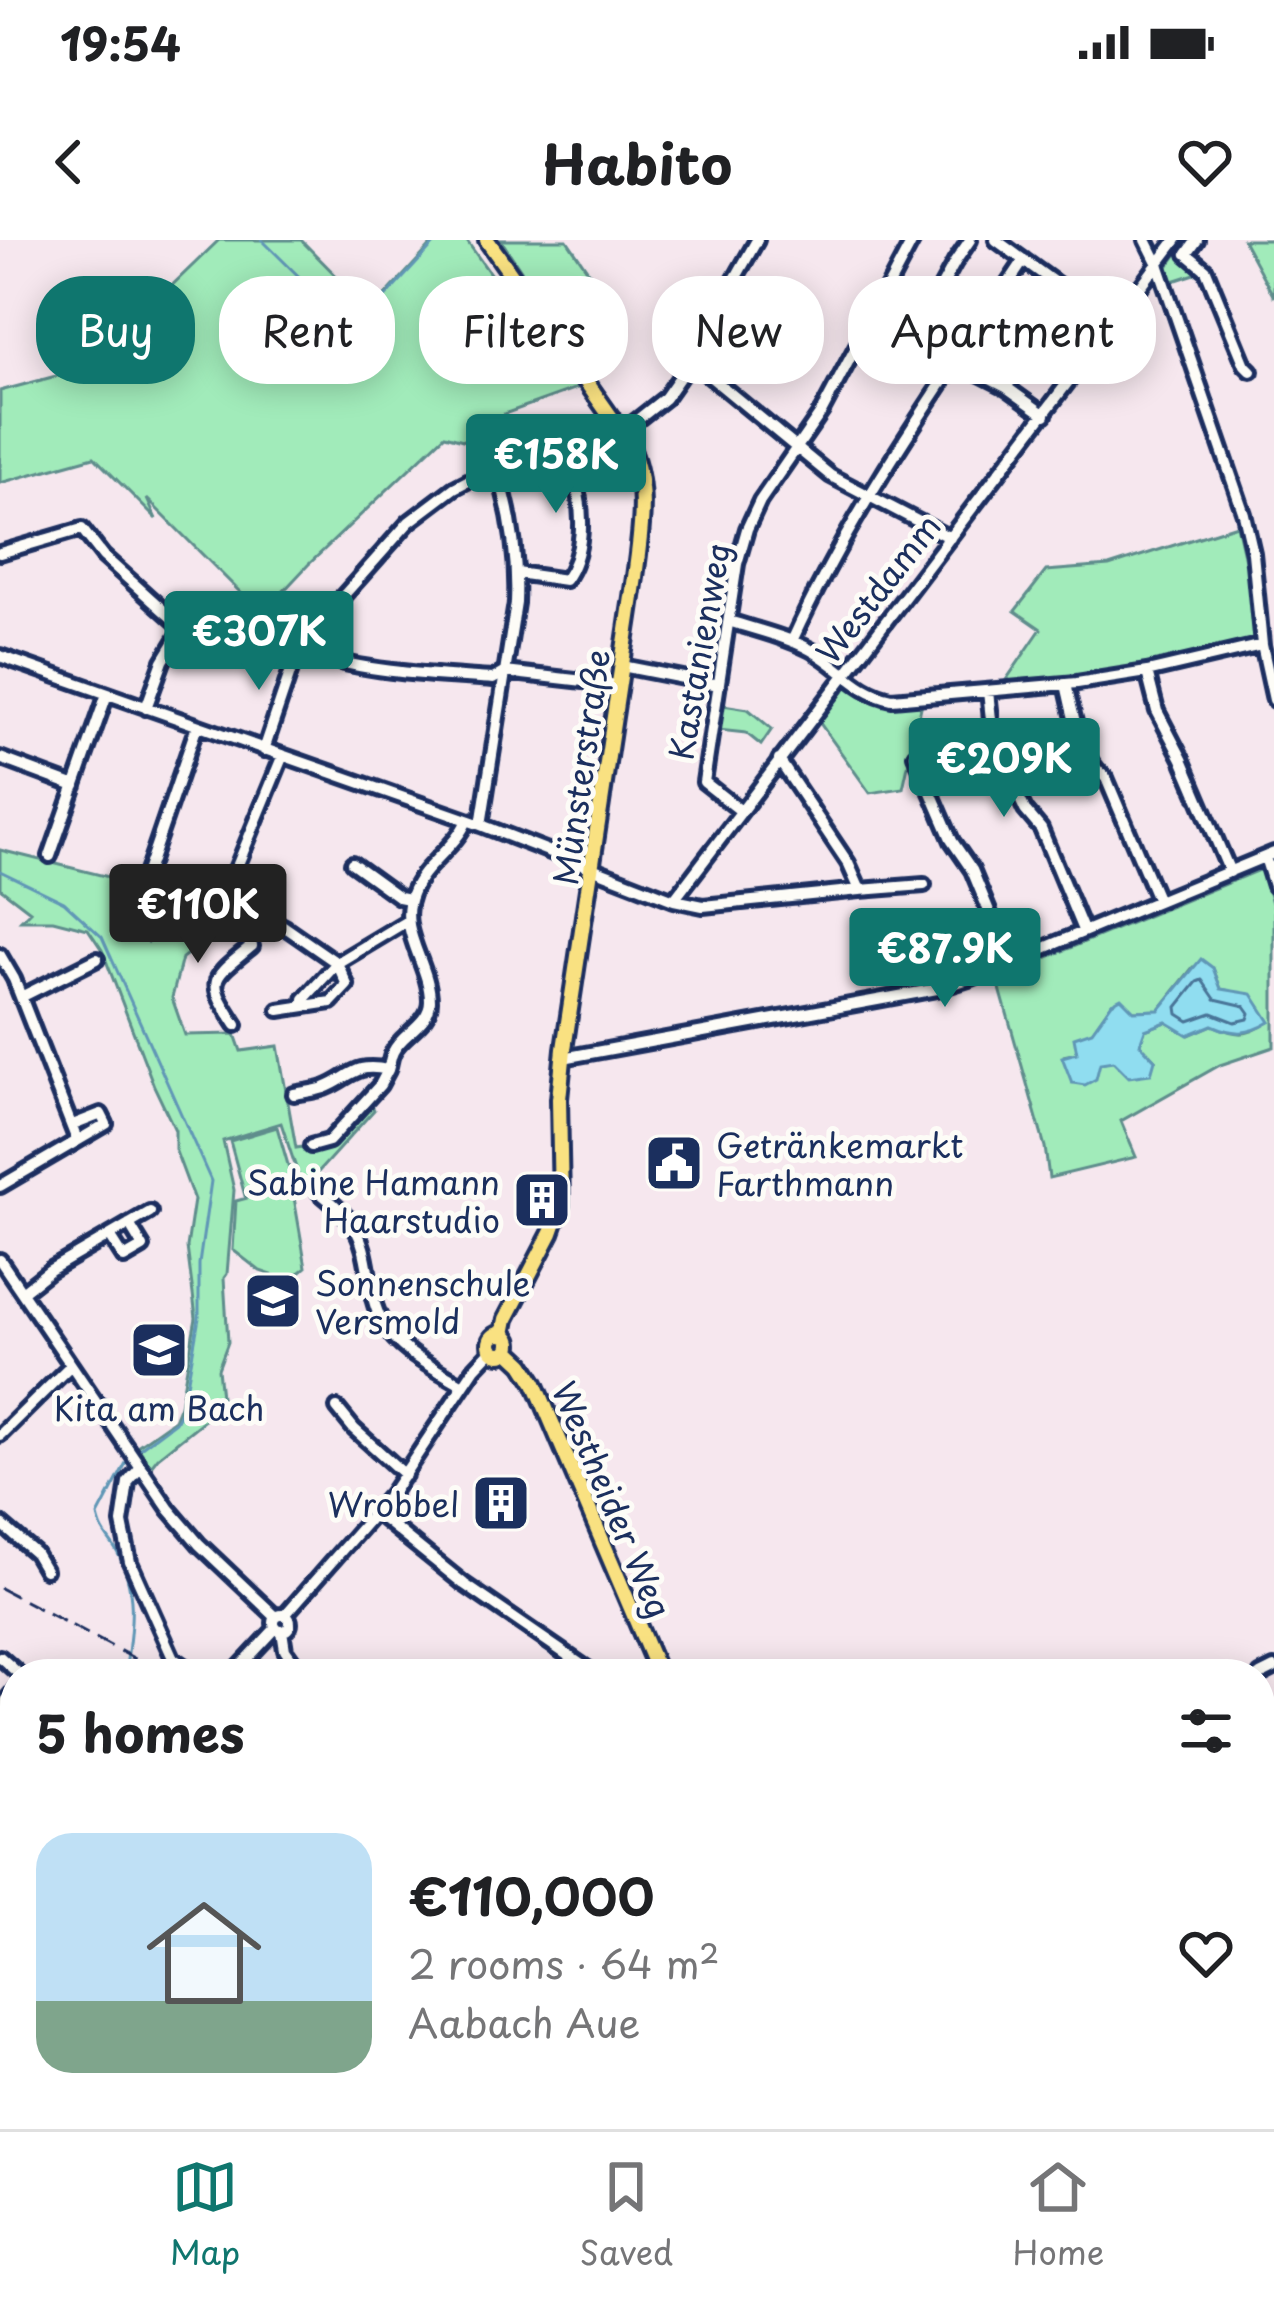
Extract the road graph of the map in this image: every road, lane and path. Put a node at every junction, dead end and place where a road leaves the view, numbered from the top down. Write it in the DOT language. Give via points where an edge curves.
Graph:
graph roads {
  1 [pos="487,240"];
  2 [pos="757,240"];
  3 [pos="913,240"];
  4 [pos="970,240"];
  5 [pos="996,240"];
  6 [pos="1146,240"];
  7 [pos="1176,240"];
  8 [pos="1197,240"];
  9 [pos="1024,260"];
  10 [pos="1158,264"];
  11 [pos="737,276"];
  12 [pos="893,276"];
  13 [pos="947,276"];
  14 [pos="1013,276"];
  15 [pos="1045,276"];
  16 [pos="1149,276"];
  17 [pos="848,361"];
  18 [pos="1251,371"];
  19 [pos="674,384"];
  20 [pos="718,384"];
  21 [pos="941,384"];
  22 [pos="1000,384"];
  23 [pos="1008,384"];
  24 [pos="1069,384"];
  25 [pos="1006,387"];
  26 [pos="1045,415"];
  27 [pos="622,432"];
  28 [pos="796,450"];
  29 [pos="496,466"];
  30 [pos="870,497"];
  31 [pos="950,538"];
  32 [pos="0,553"];
  33 [pos="517,573"];
  34 [pos="260,621"];
  35 [pos="729,621"];
  36 [pos="792,641"];
  37 [pos="1262,645"];
  38 [pos="298,646"];
  39 [pos="0,656"];
  40 [pos="622,666"];
  41 [pos="1147,672"];
  42 [pos="505,673"];
  43 [pos="844,674"];
  44 [pos="1066,684"];
  45 [pos="619,685"];
  46 [pos="719,685"];
  47 [pos="988,691"];
  48 [pos="107,694"];
  49 [pos="1274,700"];
  50 [pos="146,708"];
  51 [pos="196,726"];
  52 [pos="264,749"];
  53 [pos="284,755"];
  54 [pos="915,755"];
  55 [pos="0,758"];
  56 [pos="779,760"];
  57 [pos="75,786"];
  58 [pos="741,811"];
  59 [pos="467,820"];
  60 [pos="481,825"];
  61 [pos="1269,855"];
  62 [pos="50,856"];
  63 [pos="352,862"];
  64 [pos="592,869"];
  65 [pos="1230,872"];
  66 [pos="146,875"];
  67 [pos="924,885"];
  68 [pos="1274,886"];
  69 [pos="860,890"];
  70 [pos="409,899"];
  71 [pos="674,900"];
  72 [pos="1158,901"];
  73 [pos="249,908"];
  74 [pos="407,921"];
  75 [pos="1083,930"];
  76 [pos="0,955"];
  77 [pos="97,959"];
  78 [pos="1010,962"];
  79 [pos="337,963"];
  80 [pos="21,997"];
  81 [pos="304,1006"];
  82 [pos="279,1010"];
  83 [pos="236,1024"];
  84 [pos="563,1058"];
  85 [pos="388,1070"];
  86 [pos="294,1094"];
  87 [pos="73,1125"];
  88 [pos="77,1140"];
  89 [pos="311,1145"];
  90 [pos="0,1186"];
  91 [pos="319,1192"];
  92 [pos="150,1212"];
  93 [pos="129,1224"];
  94 [pos="110,1236"];
  95 [pos="0,1259"];
  96 [pos="22,1292"];
  97 [pos="502,1334"];
  98 [pos="500,1350"];
  99 [pos="71,1365"];
  100 [pos="463,1385"];
  101 [pos="337,1408"];
  102 [pos="0,1436"];
  103 [pos="139,1466"];
  104 [pos="405,1475"];
  105 [pos="375,1512"];
  106 [pos="0,1522"];
  107 [pos="45,1570"];
  108 [pos="280,1623"];
  109 [pos="257,1646"];
  110 [pos="285,1650"];
  111 [pos="174,1659"];
  112 [pos="246,1659"];
  113 [pos="291,1659"];
  114 [pos="573,1659"];
  115 [pos="653,1659"];
  1 -- 27 [label="main road, Münsterstraße"];
  2 -- 11 [label="street"];
  3 -- 12 [label="street, Kastanienweg"];
  4 -- 13 [label="street"];
  5 -- 9 [label="street"];
  6 -- 10 [label="street"];
  7 -- 10 [label="street, Westdamm"];
  8 -- 18 [label="street" via="1186,254 1206,270"];
  9 -- 14 [label="street"];
  9 -- 15 [label="street"];
  10 -- 16 [label="street, Westdamm"];
  10 -- 37 [label="street" via="1244,514"];
  17 -- 28 [label="street, Kastanienweg"];
  19 -- 27 [label="street"];
  20 -- 28 [label="street"];
  21 -- 30 [label="street"];
  22 -- 25 [label="street"];
  23 -- 25 [label="street"];
  24 -- 26 [label="street, Westdamm"];
  25 -- 26 [label="street"];
  26 -- 31 [label="street, Westdamm"];
  27 -- 40 [label="main road, Münsterstraße" via="636,458 642,508"];
  28 -- 30 [label="street"];
  28 -- 35 [label="street, Kastanienweg" via="747,529"];
  29 -- 33 [label="street"];
  29 -- 33 [label="street" via="557,439 576,484 581,532 574,569 566,580"];
  29 -- 38 [label="street" via="410,522"];
  30 -- 31 [label="street"];
  30 -- 36 [label="street"];
  31 -- 43 [label="street, Westdamm"];
  32 -- 50 [label="street" via="82,529 183,628"];
  33 -- 42 [label="street"];
  34 -- 38 [label="street"];
  35 -- 36 [label="street"];
  35 -- 46 [label="street, Kastanienweg"];
  36 -- 43 [label="street"];
  37 -- 41 [label="street"];
  37 -- 49 [label="street"];
  38 -- 42 [label="street" via="370,666 493,679"];
  38 -- 52 [label="street"];
  39 -- 48 [label="street"];
  40 -- 45 [label="main road, Münsterstraße"];
  40 -- 46 [label="street"];
  41 -- 44 [label="street"];
  41 -- 65 [label="street"];
  42 -- 45 [label="street"];
  42 -- 60 [label="street"];
  43 -- 47 [label="street" via="892,699"];
  43 -- 56 [label="street, Westdamm"];
  44 -- 47 [label="street"];
  44 -- 72 [label="street" via="1076,726"];
  45 -- 64 [label="main road, Münsterstraße"];
  46 -- 58 [label="street, Kastanienweg" via="704,782"];
  47 -- 75 [label="street" via="992,729 1013,784"];
  48 -- 50 [label="street"];
  48 -- 57 [label="street"];
  50 -- 51 [label="street"];
  51 -- 52 [label="street"];
  51 -- 66 [label="street"];
  52 -- 53 [label="street"];
  53 -- 59 [label="street"];
  53 -- 73 [label="street" via="224,900"];
  54 -- 78 [label="street"];
  55 -- 57 [label="street"];
  56 -- 58 [label="street, Westdamm"];
  56 -- 69 [label="street"];
  57 -- 62 [label="street"];
  58 -- 71 [label="street, Westdamm"];
  59 -- 60 [label="street"];
  59 -- 70 [label="street"];
  60 -- 64 [label="street"];
  61 -- 65 [label="street"];
  61 -- 68 [label="street"];
  63 -- 70 [label="street"];
  64 -- 71 [label="street"];
  64 -- 84 [label="main road, Münsterstraße"];
  65 -- 72 [label="street"];
  67 -- 69 [label="street"];
  69 -- 71 [label="street" via="703,906"];
  70 -- 74 [label="street"];
  72 -- 75 [label="street"];
  73 -- 79 [label="street"];
  73 -- 83 [label="street" via="239,931 252,946 215,986"];
  74 -- 79 [label="street"];
  74 -- 85 [label="street" via="430,998"];
  75 -- 78 [label="street"];
  76 -- 80 [label="street"];
  77 -- 80 [label="street"];
  78 -- 84 [label="street" via="937,988"];
  79 -- 81 [label="street"];
  79 -- 81 [label="street" via="347,985 331,1002"];
  80 -- 87 [label="street"];
  81 -- 82 [label="street"];
  84 -- 97 [label="main road, Münsterstraße" via="560,1205"];
  85 -- 86 [label="street" via="348,1072"];
  85 -- 89 [label="street" via="329,1141"];
  87 -- 88 [label="street"];
  87 -- 88 [label="street" via="101,1114 106,1124"];
  88 -- 90 [label="street"];
  91 -- 100 [label="street" via="360,1240 384,1325 408,1352"];
  92 -- 93 [label="street"];
  93 -- 94 [label="street"];
  93 -- 94 [label="street" via="143,1247 124,1258"];
  94 -- 96 [label="street"];
  95 -- 96 [label="street"];
  96 -- 99 [label="street"];
  97 -- 98 [label="main road, Westheider Weg" via="510,1340"];
  98 -- 100 [label="street"];
  98 -- 115 [label="main road, Westheider Weg" via="535,1383"];
  99 -- 102 [label="street"];
  99 -- 103 [label="street"];
  100 -- 104 [label="street"];
  101 -- 104 [label="street"];
  103 -- 108 [label="street" via="199,1544"];
  103 -- 111 [label="street" via="122,1522 130,1562"];
  104 -- 105 [label="street"];
  105 -- 108 [label="street"];
  105 -- 114 [label="street"];
  106 -- 107 [label="street"];
  108 -- 109 [label="street"];
  108 -- 110 [label="street"];
  109 -- 110 [label="street"];
  109 -- 112 [label="street"];
  110 -- 113 [label="street"];
}
